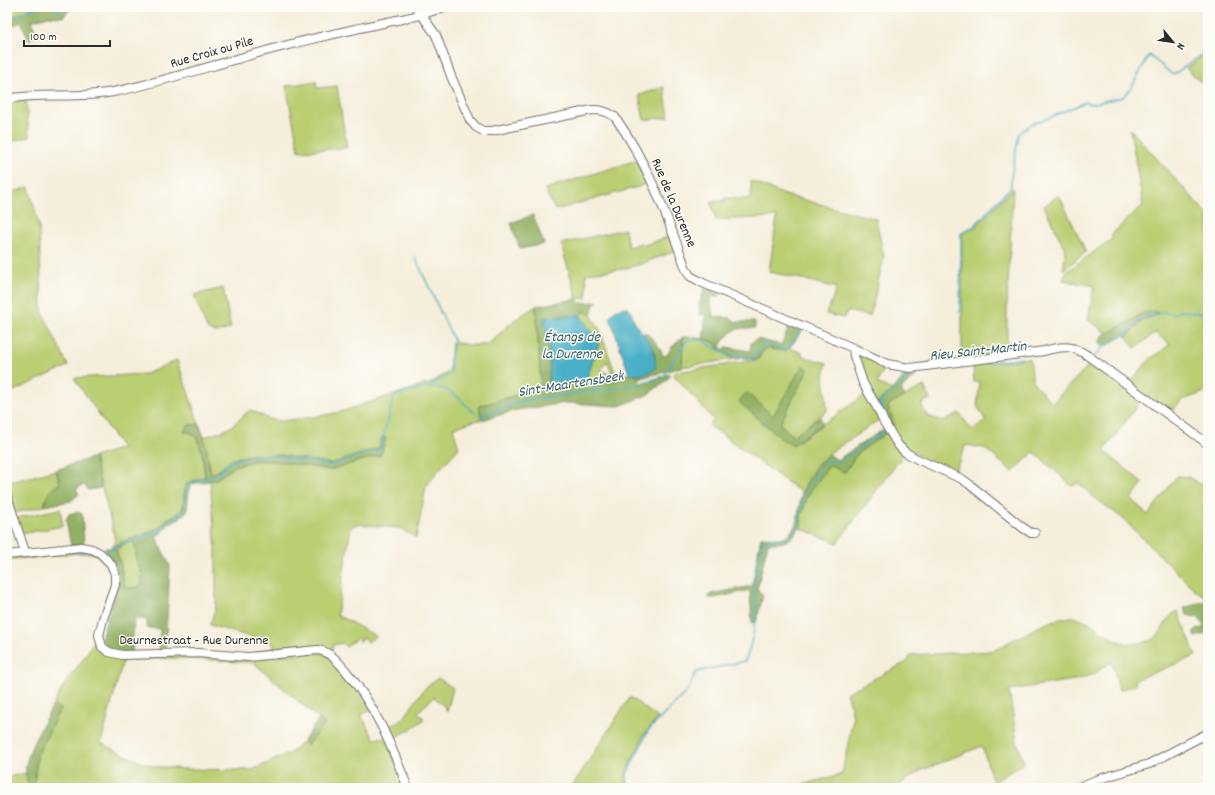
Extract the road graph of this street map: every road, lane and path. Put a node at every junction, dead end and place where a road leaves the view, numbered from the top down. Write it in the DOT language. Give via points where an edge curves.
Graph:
graph roads {
  1 [pos="416,7"];
  2 [pos="444,7"];
  3 [pos="421,15"];
  4 [pos="7,99"];
  5 [pos="853,348"];
  6 [pos="1208,444"];
  7 [pos="7,496"];
  8 [pos="1035,533"];
  9 [pos="25,552"];
  10 [pos="7,555"];
  11 [pos="1208,733"];
  12 [pos="408,788"];
  13 [pos="1077,788"];
  1 -- 3 [label="street"];
  2 -- 3 [label="street, Rue Croix ou Pile"];
  3 -- 4 [label="street, Rue Croix ou Pile" via="263,51 192,73 114,92 91,96 24,96"];
  3 -- 5 [label="street, Rue de la Durenne" via="436,35 470,120 476,127 483,131 492,131 592,110 600,110 615,116 645,165 661,199 690,276"];
  5 -- 6 [label="street, Rue de la Durenne" via="888,364 910,368 1067,346 1091,358"];
  5 -- 8 [label="street" via="863,383 894,440 905,452 962,479 1022,527"];
  7 -- 9 [label="street"];
  9 -- 10 [label="street"];
  9 -- 12 [label="street, Deurnestraat - Rue Durenne" via="74,547 92,549 111,564 116,578 114,590 100,626 100,644 105,651 116,654 193,653 239,657 317,650 332,656 373,708"];
  11 -- 13 [label="street" via="1149,764"];
}
